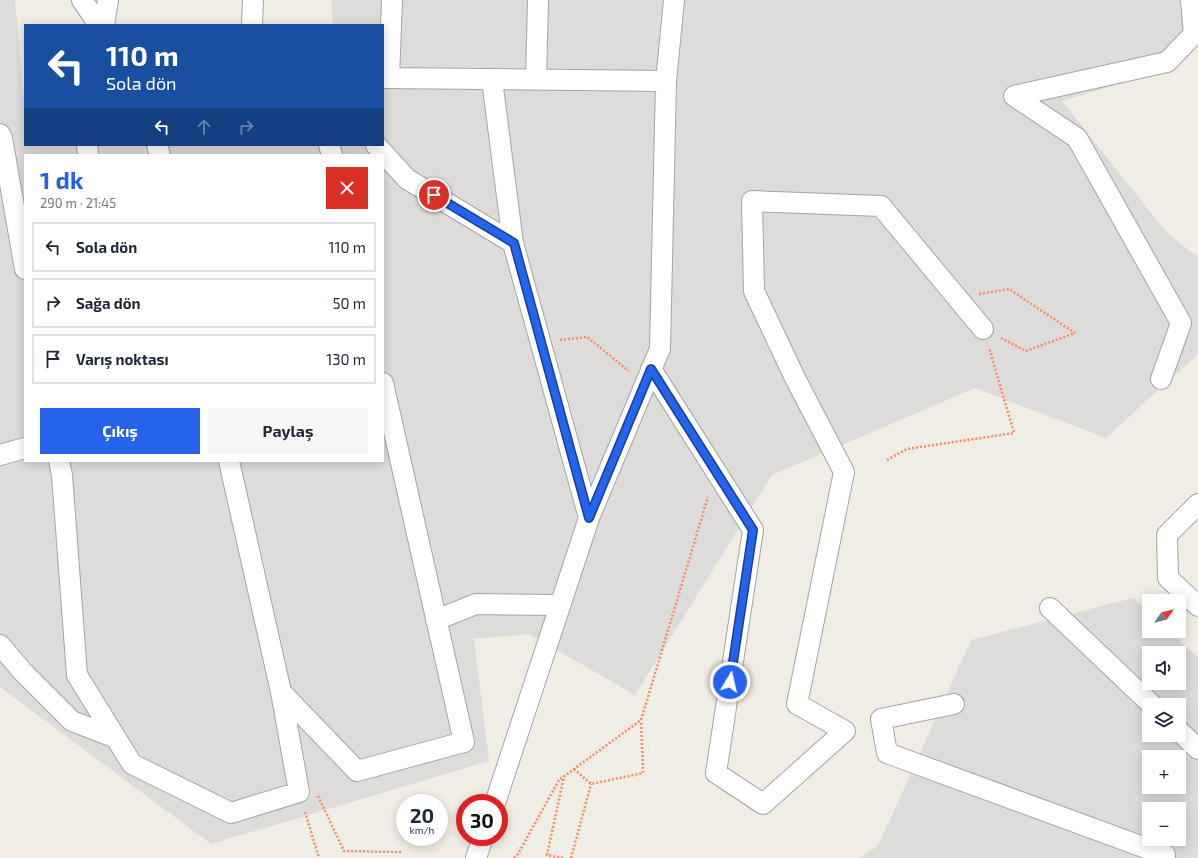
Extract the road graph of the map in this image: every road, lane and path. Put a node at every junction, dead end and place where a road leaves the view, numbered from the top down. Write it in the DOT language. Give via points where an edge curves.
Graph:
graph roads {
  1 [pos="82,0"];
  2 [pos="108,0"];
  3 [pos="254,0"];
  4 [pos="392,0"];
  5 [pos="538,0"];
  6 [pos="674,0"];
  7 [pos="1191,0"];
  8 [pos="98,24"];
  9 [pos="104,24"];
  10 [pos="252,24"];
  11 [pos="1196,33"];
  12 [pos="386,78"];
  13 [pos="492,80"];
  14 [pos="536,80"];
  15 [pos="666,81"];
  16 [pos="0,134"];
  17 [pos="377,146"];
  18 [pos="514,243"];
  19 [pos="24,263"];
  20 [pos="956,297"];
  21 [pos="983,329"];
  22 [pos="540,341"];
  23 [pos="648,377"];
  24 [pos="1162,380"];
  25 [pos="384,387"];
  26 [pos="24,448"];
  27 [pos="0,456"];
  28 [pos="887,460"];
  29 [pos="59,462"];
  30 [pos="229,462"];
  31 [pos="716,470"];
  32 [pos="1196,509"];
  33 [pos="589,518"];
  34 [pos="560,605"];
  35 [pos="1198,606"];
  36 [pos="1050,608"];
  37 [pos="436,620"];
  38 [pos="0,645"];
  39 [pos="281,692"];
  40 [pos="1145,698"];
  41 [pos="954,704"];
  42 [pos="641,720"];
  43 [pos="116,738"];
  44 [pos="1186,738"];
  45 [pos="1198,749"];
  46 [pos="574,769"];
  47 [pos="564,776"];
  48 [pos="591,784"];
  49 [pos="308,792"];
  50 [pos="498,794"];
  51 [pos="480,846"];
  52 [pos="401,852"];
  53 [pos="1161,857"];
  54 [pos="319,858"];
  55 [pos="476,858"];
  56 [pos="514,858"];
  57 [pos="562,858"];
  58 [pos="571,858"];
  1 -- 8 [label="street"];
  2 -- 9 [label="street"];
  3 -- 10 [label="street"];
  4 -- 12 [label="street"];
  5 -- 14 [label="street"];
  6 -- 15 [label="street"];
  7 -- 11 [label="street"];
  11 -- 24 [label="street" via="1167,62 1014,96 1077,138 1181,322"];
  12 -- 13 [label="street"];
  13 -- 14 [label="street"];
  13 -- 18 [label="street"];
  14 -- 15 [label="street"];
  15 -- 23 [label="street" via="660,349"];
  16 -- 19 [label="street"];
  17 -- 18 [label="street" via="407,179"];
  18 -- 22 [label="street"];
  20 -- 21 [label="street"];
  20 -- 21 [label="path" via="1009,290 1075,333 1026,351"];
  20 -- 31 [label="street" via="881,206 752,201 754,291 795,378 844,472 797,704 844,731 763,804 716,773 753,530"];
  21 -- 28 [label="path" via="1014,433 907,449"];
  22 -- 23 [label="path" via="587,338"];
  22 -- 33 [label="street"];
  23 -- 31 [label="street"];
  23 -- 33 [label="street"];
  25 -- 37 [label="street"];
  26 -- 27 [label="street"];
  29 -- 43 [label="street" via="77,675"];
  30 -- 39 [label="street"];
  31 -- 42 [label="path"];
  32 -- 35 [label="street" via="1167,535 1168,578"];
  33 -- 34 [label="street"];
  34 -- 37 [label="street" via="476,604"];
  34 -- 50 [label="street"];
  36 -- 40 [label="street"];
  37 -- 39 [label="street" via="464,742 357,771"];
  38 -- 43 [label="street" via="72,721"];
  39 -- 49 [label="street"];
  41 -- 53 [label="street" via="881,719 887,753"];
  42 -- 46 [label="path"];
  42 -- 48 [label="path" via="643,773"];
  43 -- 49 [label="street" via="132,764 231,813"];
  44 -- 45 [label="street"];
  46 -- 47 [label="path"];
  46 -- 48 [label="path"];
  47 -- 56 [label="path" via="558,780"];
  47 -- 57 [label="path" via="547,855"];
  48 -- 58 [label="path"];
  49 -- 52 [label="path" via="344,851"];
  49 -- 54 [label="path"];
  51 -- 55 [label="street"];
}
